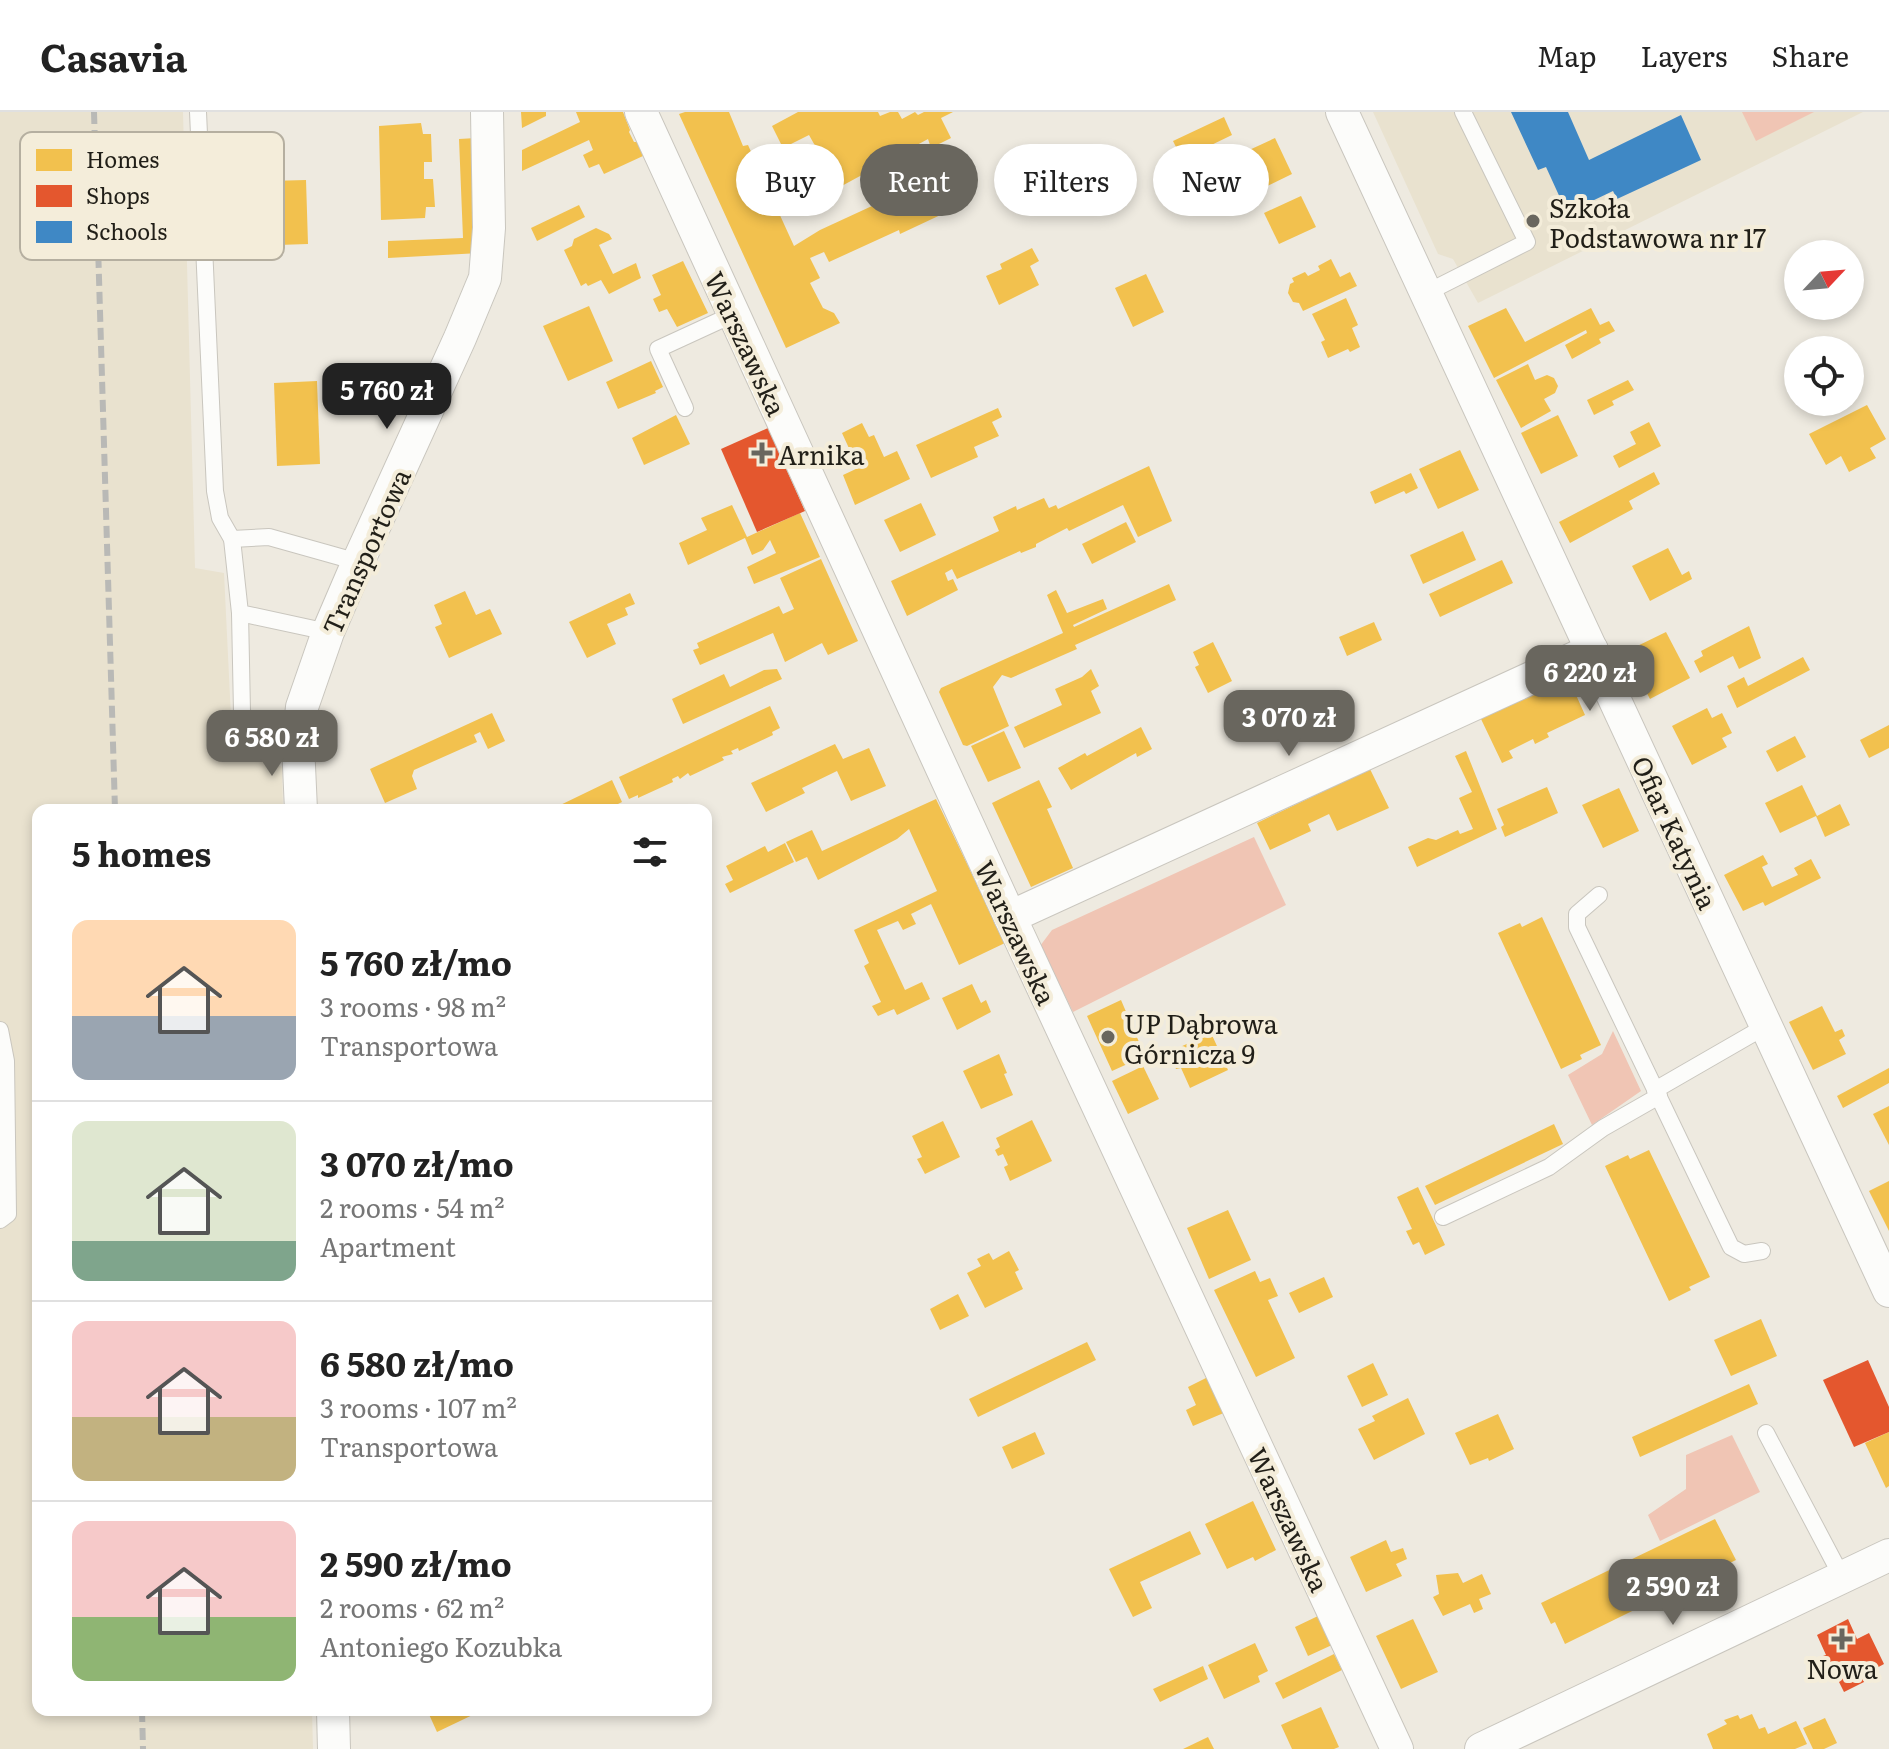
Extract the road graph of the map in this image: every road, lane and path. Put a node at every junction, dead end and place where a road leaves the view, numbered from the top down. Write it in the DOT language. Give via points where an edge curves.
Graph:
graph roads {
  1 [pos="198,112"];
  2 [pos="487,112"];
  3 [pos="641,112"];
  4 [pos="1342,112"];
  5 [pos="1463,112"];
  6 [pos="199,132"];
  7 [pos="205,260"];
  8 [pos="1426,293"];
  9 [pos="734,314"];
  10 [pos="685,408"];
  11 [pos="232,539"];
  12 [pos="358,562"];
  13 [pos="240,613"];
  14 [pos="328,632"];
  15 [pos="1592,650"];
  16 [pos="298,744"];
  17 [pos="301,804"];
  18 [pos="1599,895"];
  19 [pos="1010,917"];
  20 [pos="1766,1026"];
  21 [pos="0,1030"];
  22 [pos="1657,1093"];
  23 [pos="1443,1217"];
  24 [pos="0,1220"];
  25 [pos="1762,1251"];
  26 [pos="1889,1291"];
  27 [pos="1766,1433"];
  28 [pos="1889,1555"];
  29 [pos="1842,1577"];
  30 [pos="333,1716"];
  31 [pos="334,1749"];
  32 [pos="1397,1749"];
  33 [pos="1481,1749"];
  1 -- 6 [label="lane"];
  2 -- 12 [label="street, Transportowa" via="485,278"];
  3 -- 9 [label="street, Warszawska"];
  4 -- 8 [label="street, Ofiar Katynia"];
  5 -- 8 [label="lane" via="1527,242"];
  7 -- 11 [label="lane" via="215,491 220,518"];
  8 -- 15 [label="street, Ofiar Katynia"];
  9 -- 10 [label="lane" via="658,349"];
  9 -- 19 [label="street, Warszawska"];
  11 -- 12 [label="lane" via="269,537"];
  11 -- 13 [label="lane"];
  12 -- 14 [label="street, Transportowa"];
  13 -- 14 [label="lane"];
  13 -- 16 [label="lane" via="242,712 255,735"];
  14 -- 16 [label="street, Transportowa" via="302,707"];
  15 -- 19 [label="street"];
  15 -- 20 [label="street, Ofiar Katynia"];
  16 -- 17 [label="street, Transportowa"];
  18 -- 22 [label="lane" via="1577,914 1577,927"];
  19 -- 32 [label="street, Warszawska"];
  20 -- 22 [label="lane"];
  20 -- 26 [label="street, Ofiar Katynia"];
  21 -- 24 [label="lane" via="6,1061 8,1214"];
  22 -- 23 [label="lane" via="1549,1167"];
  22 -- 25 [label="lane" via="1731,1247 1744,1254"];
  27 -- 29 [label="lane"];
  28 -- 29 [label="street"];
  29 -- 33 [label="street"];
  30 -- 31 [label="street"];
}
